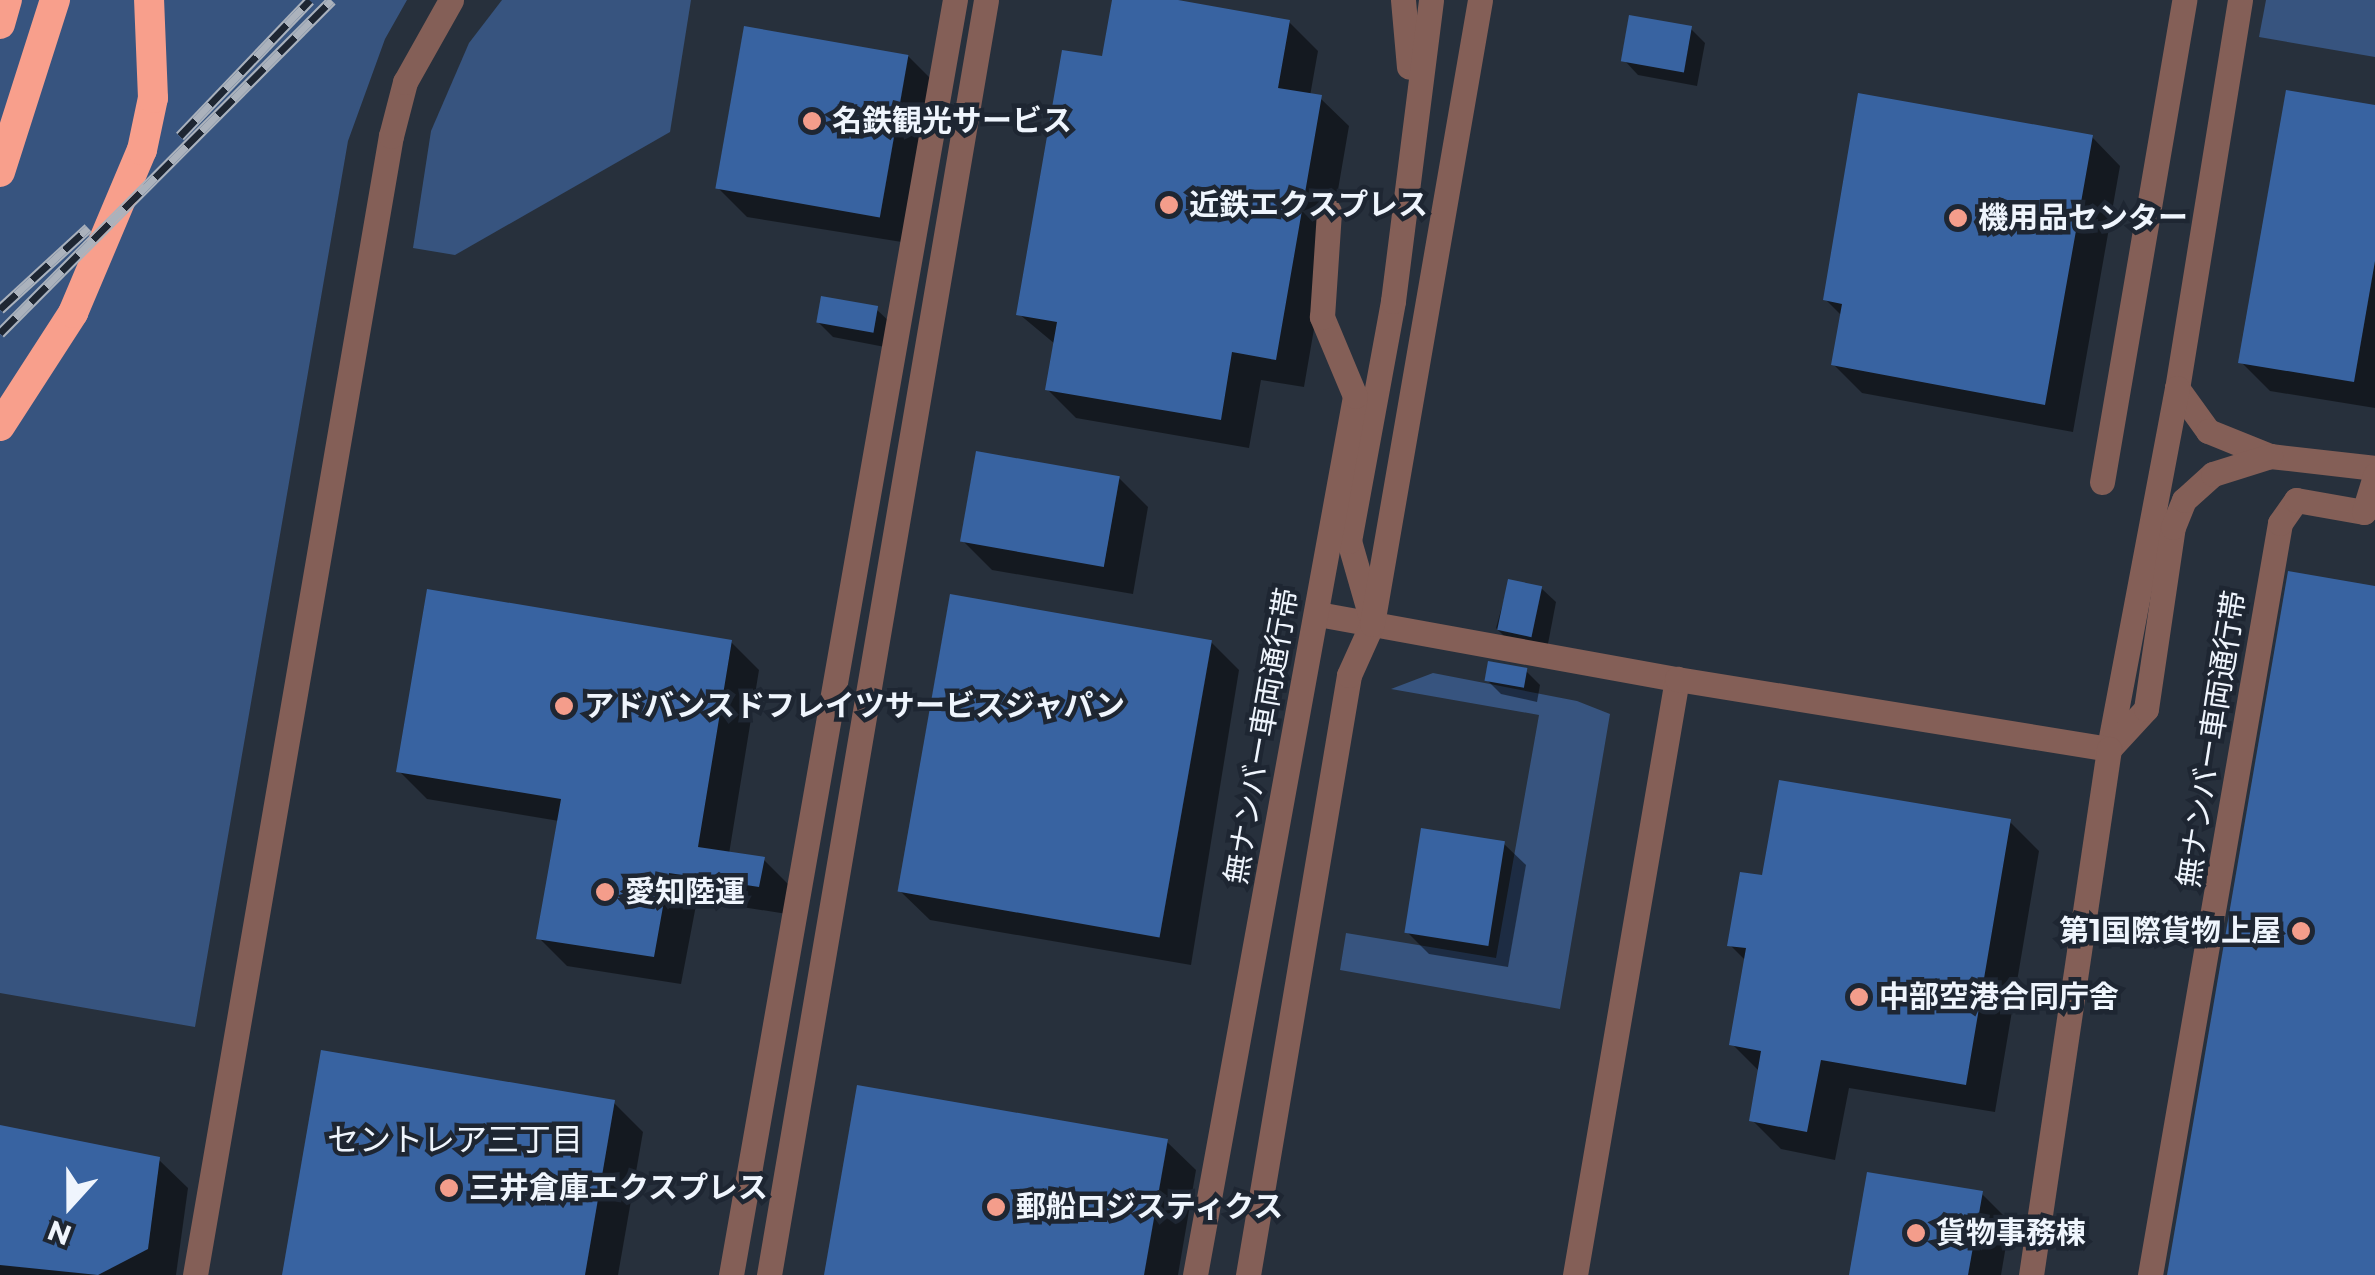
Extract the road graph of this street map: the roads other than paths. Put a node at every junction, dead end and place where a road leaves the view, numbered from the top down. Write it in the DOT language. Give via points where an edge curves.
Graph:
graph roads {
  1 [pos="8,0"];
  2 [pos="55,0"];
  3 [pos="149,0"];
  4 [pos="451,0"];
  5 [pos="955,0"];
  6 [pos="986,0"];
  7 [pos="1402,0"];
  8 [pos="1431,0"];
  9 [pos="1480,0"];
  10 [pos="2184,0"];
  11 [pos="2240,0"];
  12 [pos="0,24"];
  13 [pos="0,172"];
  14 [pos="1329,211"];
  15 [pos="1393,301"];
  16 [pos="2177,388"];
  17 [pos="0,426"];
  18 [pos="2270,456"];
  19 [pos="2375,472"];
  20 [pos="2102,482"];
  21 [pos="1318,614"];
  22 [pos="1372,624"];
  23 [pos="1678,679"];
  24 [pos="2109,748"];
  25 [pos="195,1275"];
  26 [pos="732,1275"];
  27 [pos="769,1275"];
  28 [pos="1195,1275"];
  29 [pos="1248,1275"];
  30 [pos="1575,1275"];
  31 [pos="2031,1275"];
  32 [pos="2150,1275"];
  1 -- 12 [label="highway"];
  2 -- 13 [label="highway"];
  3 -- 17 [label="highway" via="153,98 142,150 73,313"];
  4 -- 25 [label="lane" via="405,82 391,136"];
  5 -- 26 [label="lane"];
  6 -- 27 [label="lane"];
  7 -- 15 [label="lane" via="1410,46"];
  8 -- 15 [label="lane"];
  9 -- 22 [label="lane"];
  10 -- 20 [label="lane"];
  11 -- 16 [label="lane"];
  14 -- 21 [label="lane, 無ナンバー車両通行帯" via="1322,317 1355,396"];
  15 -- 22 [label="lane" via="1349,541"];
  16 -- 18 [label="lane" via="2208,431"];
  16 -- 24 [label="lane"];
  18 -- 19 [label="lane"];
  18 -- 24 [label="lane" via="2213,474 2184,500 2173,527 2146,709"];
  19 -- 32 [label="lane, 無ナンバー車両通行帯" via="2364,512 2296,500 2280,523"];
  21 -- 22 [label="lane"];
  21 -- 28 [label="lane, 無ナンバー車両通行帯"];
  22 -- 23 [label="lane"];
  22 -- 29 [label="lane" via="1348,675"];
  23 -- 24 [label="lane"];
  23 -- 30 [label="lane"];
  24 -- 31 [label="lane"];
}
